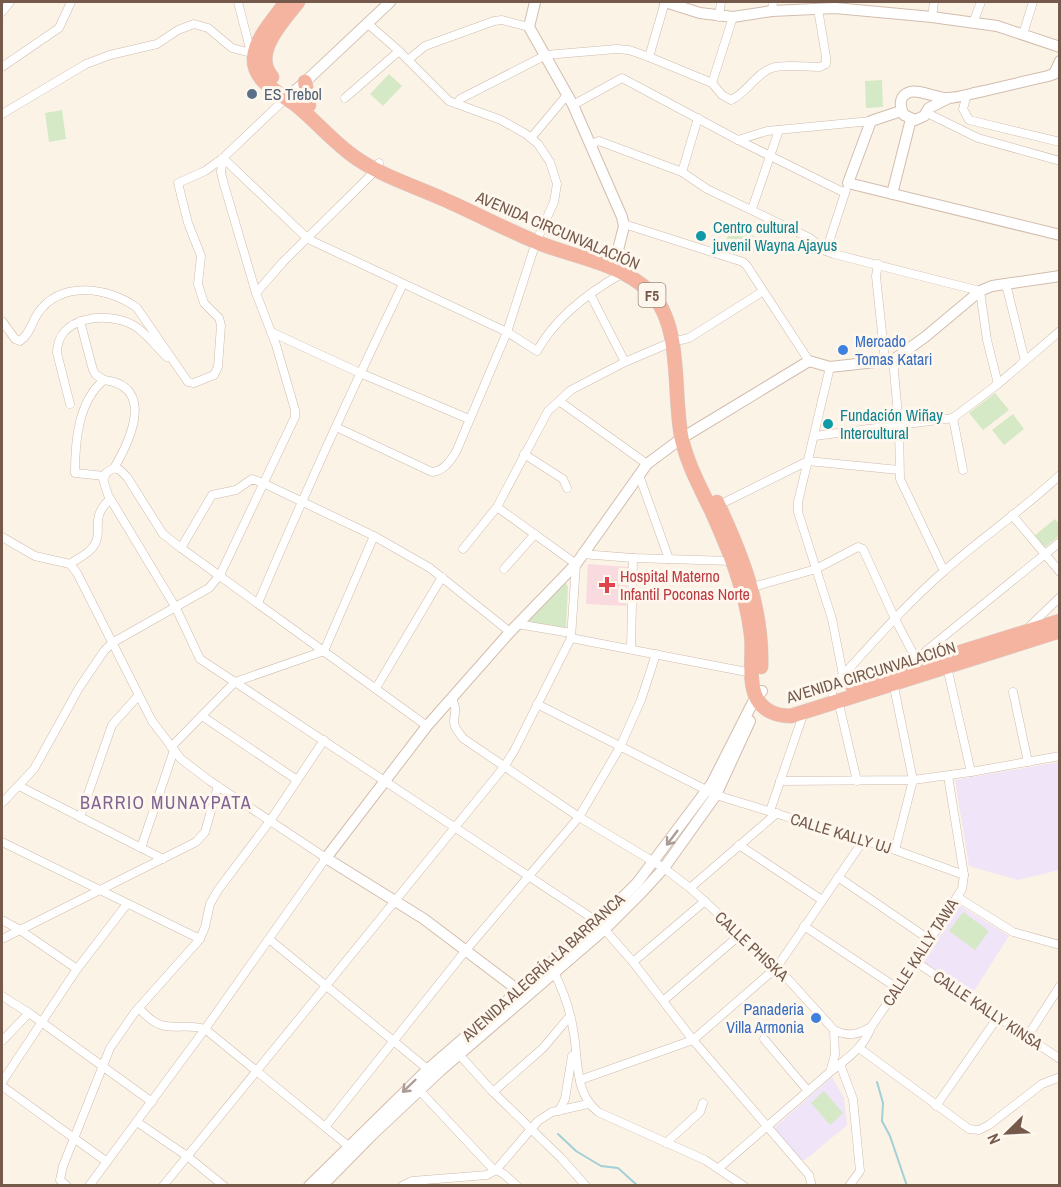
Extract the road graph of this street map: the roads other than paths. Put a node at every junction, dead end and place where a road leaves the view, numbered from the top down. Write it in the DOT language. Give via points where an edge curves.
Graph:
graph roads {
  1 [pos="10,2"];
  2 [pos="71,2"];
  3 [pos="238,2"];
  4 [pos="293,2"];
  5 [pos="390,2"];
  6 [pos="535,2"];
  7 [pos="665,2"];
  8 [pos="721,2"];
  9 [pos="933,2"];
  10 [pos="981,2"];
  11 [pos="1033,2"];
  12 [pos="835,5"];
  13 [pos="773,6"];
  14 [pos="818,9"];
  15 [pos="2,12"];
  16 [pos="719,16"];
  17 [pos="932,17"];
  18 [pos="733,18"];
  19 [pos="367,23"];
  20 [pos="973,23"];
  21 [pos="529,27"];
  22 [pos="1023,34"];
  23 [pos="1059,47"];
  24 [pos="399,51"];
  25 [pos="546,56"];
  26 [pos="649,57"];
  27 [pos="408,60"];
  28 [pos="1059,61"];
  29 [pos="257,62"];
  30 [pos="2,67"];
  31 [pos="305,82"];
  32 [pos="712,83"];
  33 [pos="922,93"];
  34 [pos="967,94"];
  35 [pos="289,95"];
  36 [pos="345,98"];
  37 [pos="949,98"];
  38 [pos="570,100"];
  39 [pos="457,104"];
  40 [pos="309,105"];
  41 [pos="928,110"];
  42 [pos="901,111"];
  43 [pos="2,114"];
  44 [pos="698,118"];
  45 [pos="911,119"];
  46 [pos="871,121"];
  47 [pos="779,130"];
  48 [pos="531,138"];
  49 [pos="738,140"];
  50 [pos="1059,142"];
  51 [pos="591,144"];
  52 [pos="770,156"];
  53 [pos="223,158"];
  54 [pos="1059,161"];
  55 [pos="378,166"];
  56 [pos="682,172"];
  57 [pos="847,188"];
  58 [pos="892,194"];
  59 [pos="752,209"];
  60 [pos="624,224"];
  61 [pos="1059,235"];
  62 [pos="308,239"];
  63 [pos="538,239"];
  64 [pos="826,251"];
  65 [pos="878,264"];
  66 [pos="616,268"];
  67 [pos="1059,276"];
  68 [pos="1006,284"];
  69 [pos="403,285"];
  70 [pos="980,291"];
  71 [pos="762,292"];
  72 [pos="256,293"];
  73 [pos="590,294"];
  74 [pos="2,321"];
  75 [pos="80,321"];
  76 [pos="1059,331"];
  77 [pos="271,332"];
  78 [pos="507,332"];
  79 [pos="676,341"];
  80 [pos="889,360"];
  81 [pos="809,361"];
  82 [pos="1025,361"];
  83 [pos="625,362"];
  84 [pos="177,366"];
  85 [pos="830,367"];
  86 [pos="360,373"];
  87 [pos="104,380"];
  88 [pos="998,384"];
  89 [pos="559,401"];
  90 [pos="69,404"];
  91 [pos="953,418"];
  92 [pos="469,419"];
  93 [pos="898,426"];
  94 [pos="336,427"];
  95 [pos="686,436"];
  96 [pos="815,436"];
  97 [pos="524,454"];
  98 [pos="808,461"];
  99 [pos="647,464"];
  100 [pos="114,468"];
  101 [pos="899,470"];
  102 [pos="963,470"];
  103 [pos="639,475"];
  104 [pos="1059,475"];
  105 [pos="105,476"];
  106 [pos="263,483"];
  107 [pos="567,488"];
  108 [pos="111,499"];
  109 [pos="301,502"];
  110 [pos="497,507"];
  111 [pos="715,508"];
  112 [pos="1012,515"];
  113 [pos="535,534"];
  114 [pos="374,536"];
  115 [pos="2,537"];
  116 [pos="1059,542"];
  117 [pos="181,548"];
  118 [pos="463,549"];
  119 [pos="1044,553"];
  120 [pos="633,558"];
  121 [pos="579,559"];
  122 [pos="669,559"];
  123 [pos="732,561"];
  124 [pos="70,564"];
  125 [pos="504,569"];
  126 [pos="816,569"];
  127 [pos="944,571"];
  128 [pos="1059,572"];
  129 [pos="220,575"];
  130 [pos="442,577"];
  131 [pos="747,588"];
  132 [pos="1059,597"];
  133 [pos="258,603"];
  134 [pos="176,608"];
  135 [pos="895,619"];
  136 [pos="1059,621"];
  137 [pos="513,628"];
  138 [pos="1059,632"];
  139 [pos="1031,633"];
  140 [pos="571,636"];
  141 [pos="112,644"];
  142 [pos="631,649"];
  143 [pos="324,651"];
  144 [pos="656,654"];
  145 [pos="917,662"];
  146 [pos="946,667"];
  147 [pos="757,673"];
  148 [pos="843,675"];
  149 [pos="235,682"];
  150 [pos="893,682"];
  151 [pos="375,688"];
  152 [pos="1014,692"];
  153 [pos="138,696"];
  154 [pos="761,697"];
  155 [pos="835,698"];
  156 [pos="452,699"];
  157 [pos="537,704"];
  158 [pos="802,708"];
  159 [pos="202,716"];
  160 [pos="427,726"];
  161 [pos="324,740"];
  162 [pos="620,747"];
  163 [pos="173,748"];
  164 [pos="1059,756"];
  165 [pos="1028,762"];
  166 [pos="504,767"];
  167 [pos="971,772"];
  168 [pos="948,776"];
  169 [pos="297,780"];
  170 [pos="913,780"];
  171 [pos="385,781"];
  172 [pos="780,781"];
  173 [pos="857,781"];
  174 [pos="19,786"];
  175 [pos="218,786"];
  176 [pos="711,793"];
  177 [pos="2,803"];
  178 [pos="774,812"];
  179 [pos="80,817"];
  180 [pos="579,817"];
  181 [pos="270,821"];
  182 [pos="455,826"];
  183 [pos="863,841"];
  184 [pos="2,842"];
  185 [pos="739,844"];
  186 [pos="141,848"];
  187 [pos="895,850"];
  188 [pos="326,858"];
  189 [pos="163,859"];
  190 [pos="659,865"];
  191 [pos="528,874"];
  192 [pos="964,875"];
  193 [pos="838,877"];
  194 [pos="690,888"];
  195 [pos="99,891"];
  196 [pos="957,897"];
  197 [pos="822,900"];
  198 [pos="705,901"];
  199 [pos="396,902"];
  200 [pos="127,904"];
  201 [pos="2,921"];
  202 [pos="602,925"];
  203 [pos="804,926"];
  204 [pos="20,930"];
  205 [pos="741,933"];
  206 [pos="2,939"];
  207 [pos="200,939"];
  208 [pos="269,939"];
  209 [pos="930,940"];
  210 [pos="1059,945"];
  211 [pos="466,950"];
  212 [pos="633,962"];
  213 [pos="916,962"];
  214 [pos="777,967"];
  215 [pos="552,968"];
  216 [pos="77,969"];
  217 [pos="326,986"];
  218 [pos="1059,986"];
  219 [pos="897,988"];
  220 [pos="523,993"];
  221 [pos="2,996"];
  222 [pos="663,1001"];
  223 [pos="139,1008"];
  224 [pos="29,1013"];
  225 [pos="570,1016"];
  226 [pos="998,1017"];
  227 [pos="40,1022"];
  228 [pos="871,1027"];
  229 [pos="205,1029"];
  230 [pos="834,1030"];
  231 [pos="1027,1037"];
  232 [pos="693,1040"];
  233 [pos="764,1040"];
  234 [pos="2,1041"];
  235 [pos="393,1041"];
  236 [pos="574,1043"];
  237 [pos="859,1048"];
  238 [pos="456,1050"];
  239 [pos="1059,1059"];
  240 [pos="840,1064"];
  241 [pos="102,1066"];
  242 [pos="256,1071"];
  243 [pos="830,1072"];
  244 [pos="431,1073"];
  245 [pos="1059,1077"];
  246 [pos="580,1080"];
  247 [pos="2,1084"];
  248 [pos="420,1091"];
  249 [pos="808,1091"];
  250 [pos="493,1092"];
  251 [pos="152,1102"];
  252 [pos="703,1103"];
  253 [pos="588,1104"];
  254 [pos="936,1106"];
  255 [pos="559,1111"];
  256 [pos="137,1122"];
  257 [pos="768,1126"];
  258 [pos="325,1127"];
  259 [pos="531,1129"];
  260 [pos="73,1138"];
  261 [pos="666,1143"];
  262 [pos="352,1149"];
  263 [pos="187,1156"];
  264 [pos="107,1162"];
  265 [pos="719,1168"];
  266 [pos="496,1170"];
  267 [pos="67,1185"];
  268 [pos="89,1185"];
  269 [pos="163,1185"];
  270 [pos="224,1185"];
  271 [pos="309,1185"];
  272 [pos="322,1185"];
  273 [pos="402,1185"];
  274 [pos="517,1185"];
  275 [pos="586,1185"];
  276 [pos="744,1185"];
  277 [pos="812,1185"];
  278 [pos="849,1185"];
  1 -- 15 [label="street"];
  2 -- 30 [label="street" via="59,28"];
  3 -- 29 [label="street"];
  4 -- 29 [label="highway" via="264,57"];
  5 -- 19 [label="street"];
  6 -- 21 [label="street"];
  7 -- 16 [label="street"];
  7 -- 26 [label="street"];
  8 -- 16 [label="street"];
  9 -- 17 [label="street"];
  10 -- 20 [label="street"];
  11 -- 22 [label="street"];
  12 -- 14 [label="street"];
  12 -- 17 [label="street"];
  13 -- 14 [label="street"];
  13 -- 18 [label="street"];
  14 -- 32 [label="street" via="825,64 772,67 731,100"];
  16 -- 18 [label="street"];
  17 -- 20 [label="street"];
  18 -- 32 [label="street"];
  19 -- 24 [label="street"];
  19 -- 31 [label="street"];
  20 -- 22 [label="street"];
  21 -- 25 [label="street"];
  21 -- 27 [label="street" via="494,21 425,46"];
  22 -- 23 [label="street"];
  24 -- 27 [label="street"];
  24 -- 36 [label="street"];
  25 -- 26 [label="street" via="616,49"];
  25 -- 38 [label="street"];
  25 -- 39 [label="street"];
  26 -- 32 [label="street"];
  27 -- 39 [label="street" via="449,101"];
  28 -- 34 [label="street" via="1054,74"];
  29 -- 35 [label="highway, AVENIDA CIRCUNVALACIÓN / F5"];
  29 -- 43 [label="street" via="208,28 188,26 158,44 86,64"];
  31 -- 35 [label="street"];
  31 -- 40 [label="highway"];
  33 -- 37 [label="street"];
  33 -- 41 [label="street" via="927,98"];
  33 -- 42 [label="street" via="906,94 900,102"];
  34 -- 37 [label="street"];
  34 -- 50 [label="street" via="963,109 969,120"];
  35 -- 40 [label="highway, AVENIDA CIRCUNVALACIÓN / F5"];
  35 -- 53 [label="street"];
  35 -- 55 [label="highway, AVENIDA CIRCUNVALACIÓN / F5" via="347,152"];
  37 -- 41 [label="street"];
  38 -- 44 [label="street" via="622,78"];
  38 -- 48 [label="street"];
  38 -- 51 [label="street"];
  39 -- 48 [label="street" via="501,120"];
  40 -- 55 [label="highway, AVENIDA CIRCUNVALACIÓN / F5"];
  41 -- 45 [label="street" via="919,119"];
  41 -- 54 [label="street" via="978,138"];
  42 -- 45 [label="street"];
  42 -- 46 [label="street"];
  44 -- 49 [label="street"];
  44 -- 56 [label="street"];
  45 -- 58 [label="street"];
  46 -- 47 [label="street"];
  46 -- 57 [label="street"];
  47 -- 49 [label="street"];
  47 -- 52 [label="street"];
  48 -- 63 [label="street" via="545,153 557,184 554,202"];
  49 -- 52 [label="street"];
  51 -- 56 [label="street" via="599,141"];
  51 -- 60 [label="street"];
  52 -- 57 [label="street"];
  52 -- 59 [label="street"];
  53 -- 62 [label="street"];
  53 -- 72 [label="street" via="223,181"];
  53 -- 84 [label="street" via="178,183 201,256 198,284 204,303 221,325 218,367 214,375 194,383 188,382"];
  55 -- 62 [label="street"];
  55 -- 63 [label="highway, AVENIDA CIRCUNVALACIÓN / F5"];
  56 -- 59 [label="street" via="707,189"];
  57 -- 58 [label="street"];
  57 -- 64 [label="street"];
  58 -- 61 [label="street"];
  59 -- 64 [label="street" via="810,238"];
  60 -- 66 [label="street"];
  60 -- 71 [label="street" via="738,260 747,266"];
  62 -- 69 [label="street"];
  62 -- 72 [label="street"];
  63 -- 66 [label="highway, AVENIDA CIRCUNVALACIÓN / F5"];
  63 -- 78 [label="street"];
  64 -- 65 [label="street"];
  65 -- 70 [label="street"];
  65 -- 80 [label="street" via="876,276"];
  66 -- 73 [label="street"];
  66 -- 79 [label="highway, AVENIDA CIRCUNVALACIÓN / F5" via="636,270 657,286 672,309"];
  67 -- 68 [label="street"];
  68 -- 70 [label="street"];
  68 -- 82 [label="street"];
  69 -- 78 [label="street"];
  69 -- 86 [label="street"];
  70 -- 80 [label="street" via="926,337"];
  70 -- 88 [label="street"];
  71 -- 79 [label="street" via="689,338"];
  71 -- 81 [label="street"];
  72 -- 77 [label="street"];
  73 -- 78 [label="street" via="576,304 537,351"];
  73 -- 83 [label="street"];
  74 -- 84 [label="street" via="15,339 21,340 38,312 57,296 83,288 96,291 125,299 136,308"];
  75 -- 84 [label="street" via="116,320 134,326"];
  75 -- 87 [label="street" via="93,370"];
  75 -- 90 [label="street" via="65,330 57,345"];
  76 -- 82 [label="street"];
  77 -- 86 [label="street"];
  77 -- 106 [label="street" via="296,410"];
  78 -- 92 [label="street"];
  79 -- 83 [label="street"];
  79 -- 95 [label="highway, AVENIDA CIRCUNVALACIÓN / F5"];
  80 -- 85 [label="street"];
  80 -- 93 [label="street"];
  81 -- 85 [label="street"];
  81 -- 95 [label="street"];
  82 -- 88 [label="street"];
  83 -- 89 [label="street" via="571,390"];
  85 -- 96 [label="street"];
  86 -- 92 [label="street"];
  86 -- 94 [label="street"];
  87 -- 100 [label="street" via="122,385 136,406 125,448"];
  87 -- 105 [label="street" via="87,402 76,439 75,473"];
  88 -- 91 [label="street"];
  89 -- 97 [label="street" via="548,411"];
  89 -- 99 [label="street"];
  91 -- 93 [label="street"];
  91 -- 102 [label="street"];
  92 -- 94 [label="street" via="456,452 444,467 432,472"];
  93 -- 96 [label="street"];
  93 -- 101 [label="street"];
  94 -- 109 [label="street"];
  95 -- 99 [label="street"];
  95 -- 111 [label="highway, AVENIDA CIRCUNVALACIÓN / F5"];
  96 -- 98 [label="street"];
  97 -- 107 [label="street" via="563,479"];
  97 -- 110 [label="street"];
  98 -- 101 [label="street"];
  98 -- 111 [label="street"];
  98 -- 126 [label="street" via="798,512"];
  99 -- 103 [label="street"];
  100 -- 105 [label="street"];
  100 -- 117 [label="street" via="127,477 163,534"];
  101 -- 127 [label="street"];
  103 -- 121 [label="street"];
  103 -- 122 [label="street"];
  104 -- 112 [label="street"];
  105 -- 108 [label="street" via="104,487"];
  106 -- 109 [label="street"];
  106 -- 117 [label="street" via="252,479 236,490 212,495"];
  106 -- 129 [label="street"];
  108 -- 124 [label="street" via="97,518 93,548"];
  108 -- 134 [label="street"];
  109 -- 114 [label="street"];
  109 -- 133 [label="street"];
  110 -- 113 [label="street"];
  110 -- 118 [label="street"];
  111 -- 123 [label="highway, AVENIDA CIRCUNVALACIÓN / F5"];
  111 -- 131 [label="highway, AVENIDA CIRCUNVALACIÓN / F5" via="742,559"];
  112 -- 119 [label="street"];
  112 -- 127 [label="street"];
  113 -- 121 [label="street"];
  113 -- 125 [label="street"];
  114 -- 130 [label="street"];
  114 -- 143 [label="street"];
  115 -- 124 [label="street" via="35,556"];
  116 -- 119 [label="street"];
  117 -- 129 [label="street"];
  119 -- 128 [label="street"];
  119 -- 145 [label="street"];
  120 -- 121 [label="street"];
  120 -- 122 [label="street"];
  120 -- 142 [label="street"];
  121 -- 137 [label="street"];
  121 -- 140 [label="street"];
  122 -- 123 [label="street"];
  123 -- 131 [label="highway, AVENIDA CIRCUNVALACIÓN / F5"];
  124 -- 141 [label="street"];
  126 -- 131 [label="street"];
  126 -- 135 [label="street" via="858,547 863,549"];
  126 -- 148 [label="street" via="832,619"];
  127 -- 135 [label="street"];
  129 -- 133 [label="street"];
  129 -- 134 [label="street" via="209,588"];
  130 -- 137 [label="street"];
  130 -- 151 [label="street"];
  131 -- 147 [label="highway, AVENIDA CIRCUNVALACIÓN / F5" via="760,627"];
  132 -- 139 [label="street"];
  133 -- 143 [label="street"];
  134 -- 141 [label="street"];
  134 -- 149 [label="street" via="200,659"];
  135 -- 145 [label="street"];
  135 -- 148 [label="street"];
  136 -- 139 [label="highway, AVENIDA CIRCUNVALACIÓN"];
  137 -- 140 [label="street"];
  137 -- 156 [label="street"];
  138 -- 139 [label="highway, AVENIDA CIRCUNVALACIÓN"];
  139 -- 145 [label="highway, AVENIDA CIRCUNVALACIÓN"];
  139 -- 146 [label="highway, AVENIDA CIRCUNVALACIÓN"];
  140 -- 142 [label="street"];
  140 -- 157 [label="street"];
  141 -- 153 [label="street"];
  141 -- 174 [label="street" via="79,688 34,769"];
  142 -- 144 [label="street"];
  143 -- 149 [label="street"];
  143 -- 151 [label="street"];
  144 -- 147 [label="street"];
  144 -- 162 [label="street"];
  145 -- 155 [label="highway, AVENIDA CIRCUNVALACIÓN"];
  146 -- 150 [label="highway, AVENIDA CIRCUNVALACIÓN"];
  146 -- 167 [label="street"];
  147 -- 154 [label="highway, AVENIDA CIRCUNVALACIÓN / F5"];
  148 -- 155 [label="street" via="834,685"];
  149 -- 159 [label="street"];
  149 -- 161 [label="street"];
  150 -- 155 [label="highway, AVENIDA CIRCUNVALACIÓN"];
  150 -- 170 [label="street"];
  151 -- 160 [label="street"];
  152 -- 165 [label="street"];
  153 -- 163 [label="street"];
  153 -- 179 [label="street" via="112,725"];
  154 -- 158 [label="highway, AVENIDA CIRCUNVALACIÓN" via="774,705"];
  154 -- 176 [label="street, AVENIDA ALEGRÍA-LA BARRANCA"];
  155 -- 158 [label="highway, AVENIDA CIRCUNVALACIÓN"];
  155 -- 173 [label="street"];
  156 -- 160 [label="street"];
  156 -- 166 [label="street, CALLE PHISKA" via="457,708 456,729"];
  157 -- 162 [label="street, CALLE KALLY UJ"];
  157 -- 166 [label="street"];
  158 -- 172 [label="street"];
  159 -- 163 [label="street"];
  159 -- 169 [label="street"];
  160 -- 171 [label="street"];
  161 -- 169 [label="street"];
  161 -- 171 [label="street"];
  162 -- 176 [label="street, CALLE KALLY UJ"];
  162 -- 180 [label="street"];
  163 -- 175 [label="street" via="181,759"];
  163 -- 186 [label="street"];
  164 -- 165 [label="street"];
  165 -- 167 [label="street"];
  166 -- 180 [label="street, CALLE PHISKA"];
  166 -- 182 [label="street"];
  167 -- 168 [label="street"];
  168 -- 170 [label="street"];
  168 -- 192 [label="street"];
  169 -- 181 [label="street"];
  170 -- 173 [label="street"];
  170 -- 187 [label="street"];
  171 -- 182 [label="street"];
  171 -- 188 [label="street"];
  172 -- 173 [label="street"];
  172 -- 178 [label="street"];
  174 -- 177 [label="street"];
  174 -- 179 [label="street"];
  175 -- 181 [label="street"];
  175 -- 189 [label="street" via="205,832 196,842"];
  176 -- 178 [label="street, CALLE KALLY UJ"];
  176 -- 190 [label="street, AVENIDA ALEGRÍA-LA BARRANCA"];
  178 -- 183 [label="street, CALLE KALLY UJ"];
  178 -- 185 [label="street"];
  179 -- 186 [label="street"];
  180 -- 190 [label="street, CALLE PHISKA"];
  180 -- 191 [label="street"];
  181 -- 188 [label="street"];
  181 -- 207 [label="street" via="218,890"];
  182 -- 191 [label="street"];
  182 -- 199 [label="street"];
  183 -- 187 [label="street, CALLE KALLY UJ"];
  183 -- 193 [label="street"];
  184 -- 195 [label="street"];
  185 -- 194 [label="street"];
  185 -- 197 [label="street"];
  186 -- 189 [label="street"];
  187 -- 192 [label="street, CALLE KALLY UJ"];
  188 -- 199 [label="street"];
  188 -- 208 [label="street"];
  189 -- 195 [label="street"];
  190 -- 194 [label="street, CALLE PHISKA"];
  190 -- 202 [label="street, AVENIDA ALEGRÍA-LA BARRANCA"];
  191 -- 202 [label="street"];
  191 -- 211 [label="street"];
  192 -- 196 [label="street, CALLE KALLY TAWA"];
  193 -- 197 [label="street"];
  193 -- 209 [label="street"];
  194 -- 198 [label="street, CALLE PHISKA"];
  195 -- 200 [label="street"];
  195 -- 204 [label="street"];
  196 -- 209 [label="street, CALLE KALLY TAWA"];
  196 -- 210 [label="street" via="1013,932"];
  197 -- 203 [label="street"];
  198 -- 205 [label="street, CALLE PHISKA"];
  198 -- 212 [label="street"];
  199 -- 211 [label="street"];
  199 -- 217 [label="street"];
  200 -- 207 [label="street"];
  200 -- 216 [label="street"];
  201 -- 204 [label="street"];
  202 -- 212 [label="street"];
  202 -- 215 [label="street, AVENIDA ALEGRÍA-LA BARRANCA"];
  203 -- 214 [label="street"];
  203 -- 219 [label="street"];
  204 -- 206 [label="street"];
  204 -- 216 [label="street"];
  205 -- 214 [label="street, CALLE PHISKA"];
  205 -- 222 [label="street"];
  207 -- 223 [label="street"];
  208 -- 217 [label="street"];
  208 -- 229 [label="street"];
  209 -- 213 [label="street, CALLE KALLY TAWA"];
  211 -- 220 [label="street"];
  211 -- 235 [label="street"];
  212 -- 222 [label="street"];
  213 -- 219 [label="street, CALLE KALLY TAWA"];
  213 -- 226 [label="street, CALLE KALLY KINSA"];
  214 -- 230 [label="street, CALLE PHISKA"];
  214 -- 232 [label="street"];
  215 -- 220 [label="street, AVENIDA ALEGRÍA-LA BARRANCA"];
  215 -- 225 [label="street"];
  216 -- 227 [label="street"];
  217 -- 235 [label="street"];
  217 -- 242 [label="street"];
  218 -- 231 [label="street"];
  219 -- 228 [label="street, CALLE KALLY TAWA"];
  220 -- 238 [label="street, AVENIDA ALEGRÍA-LA BARRANCA"];
  221 -- 224 [label="street"];
  222 -- 232 [label="street"];
  223 -- 229 [label="street" via="158,1024"];
  223 -- 241 [label="street"];
  224 -- 227 [label="street"];
  224 -- 234 [label="street"];
  225 -- 236 [label="street"];
  225 -- 250 [label="street" via="543,1048"];
  226 -- 231 [label="street, CALLE KALLY KINSA"];
  226 -- 254 [label="street"];
  227 -- 241 [label="street"];
  227 -- 247 [label="street"];
  228 -- 230 [label="street" via="847,1035"];
  228 -- 237 [label="street, CALLE KALLY TAWA"];
  229 -- 242 [label="street"];
  229 -- 251 [label="street"];
  230 -- 243 [label="street" via="835,1055"];
  231 -- 239 [label="street, CALLE KALLY KINSA"];
  232 -- 246 [label="street"];
  232 -- 257 [label="street"];
  233 -- 249 [label="street"];
  235 -- 244 [label="street"];
  235 -- 258 [label="street"];
  236 -- 246 [label="street"];
  236 -- 255 [label="street" via="565,1099"];
  237 -- 240 [label="street"];
  237 -- 254 [label="street"];
  238 -- 244 [label="street, AVENIDA ALEGRÍA-LA BARRANCA"];
  238 -- 250 [label="street"];
  240 -- 243 [label="street"];
  240 -- 278 [label="street" via="853,1099 860,1171"];
  241 -- 251 [label="street"];
  241 -- 260 [label="street"];
  242 -- 258 [label="street"];
  242 -- 263 [label="street"];
  243 -- 249 [label="street"];
  244 -- 248 [label="street, AVENIDA ALEGRÍA-LA BARRANCA"];
  244 -- 262 [label="street, AVENIDA ALEGRÍA-LA BARRANCA, one-way"];
  245 -- 254 [label="street" via="1042,1084 979,1130 969,1129"];
  246 -- 253 [label="street"];
  247 -- 260 [label="street"];
  248 -- 262 [label="street, AVENIDA ALEGRÍA-LA BARRANCA"];
  248 -- 266 [label="street"];
  249 -- 257 [label="street"];
  250 -- 259 [label="street"];
  251 -- 256 [label="street"];
  252 -- 261 [label="street" via="700,1112"];
  253 -- 255 [label="street"];
  253 -- 261 [label="street"];
  255 -- 259 [label="street"];
  256 -- 263 [label="street"];
  256 -- 264 [label="street"];
  257 -- 265 [label="street"];
  257 -- 277 [label="street" via="809,1175"];
  258 -- 262 [label="street"];
  259 -- 266 [label="street"];
  259 -- 275 [label="street"];
  260 -- 264 [label="street"];
  260 -- 267 [label="street" via="60,1180"];
  261 -- 265 [label="street"];
  262 -- 271 [label="street, AVENIDA ALEGRÍA-LA BARRANCA"];
  262 -- 272 [label="street, AVENIDA ALEGRÍA-LA BARRANCA"];
  263 -- 269 [label="street"];
  263 -- 270 [label="street"];
  264 -- 268 [label="street"];
  265 -- 276 [label="street"];
  266 -- 273 [label="street" via="483,1176"];
  266 -- 274 [label="street"];
}
